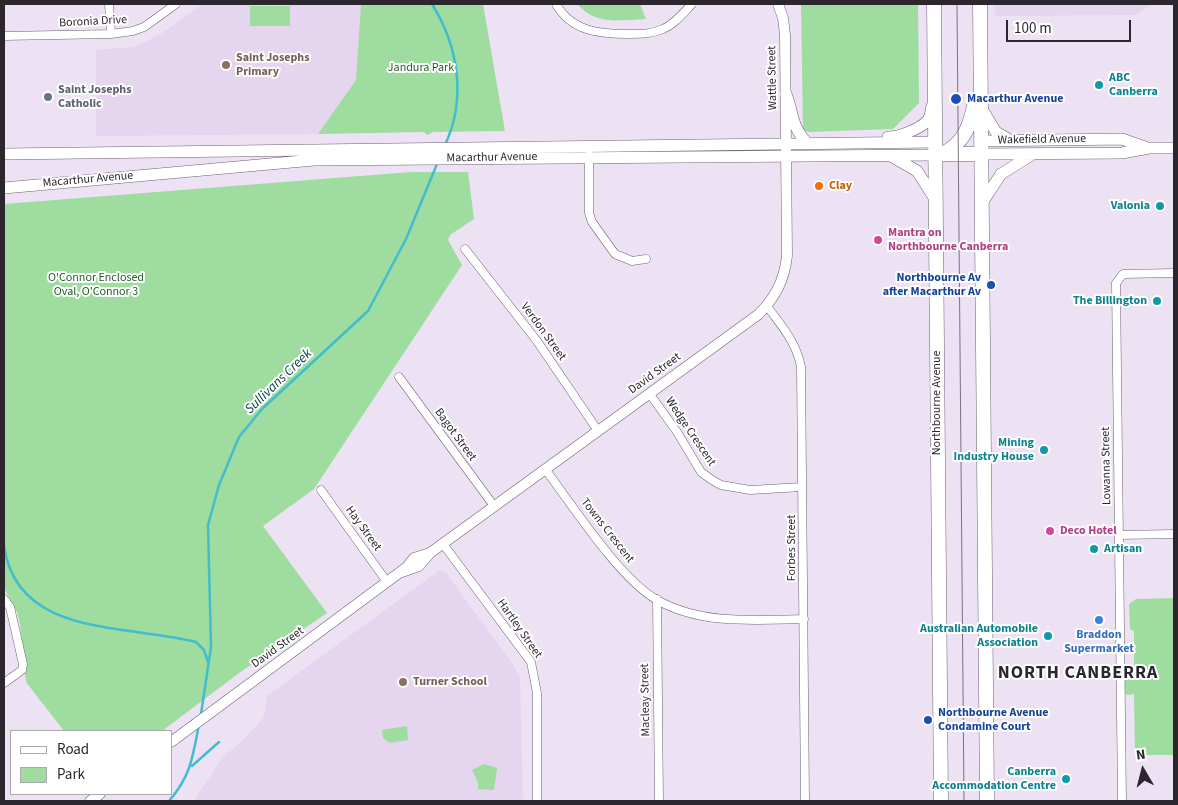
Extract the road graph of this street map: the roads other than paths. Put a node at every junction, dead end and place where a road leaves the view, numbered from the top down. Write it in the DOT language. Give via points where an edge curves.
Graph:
graph roads {
  1 [pos="109,4"];
  2 [pos="176,4"];
  3 [pos="556,4"];
  4 [pos="692,4"];
  5 [pos="778,4"];
  6 [pos="934,4"];
  7 [pos="980,4"];
  8 [pos="111,34"];
  9 [pos="4,36"];
  10 [pos="981,74"];
  11 [pos="786,94"];
  12 [pos="934,95"];
  13 [pos="981,107"];
  14 [pos="960,141"];
  15 [pos="1012,141"];
  16 [pos="855,142"];
  17 [pos="807,143"];
  18 [pos="981,148"];
  19 [pos="1149,148"];
  20 [pos="1174,148"];
  21 [pos="937,150"];
  22 [pos="589,151"];
  23 [pos="787,151"];
  24 [pos="425,153"];
  25 [pos="4,154"];
  26 [pos="313,154"];
  27 [pos="1033,154"];
  28 [pos="889,155"];
  29 [pos="4,188"];
  30 [pos="935,199"];
  31 [pos="982,203"];
  32 [pos="465,249"];
  33 [pos="646,259"];
  34 [pos="1174,273"];
  35 [pos="767,306"];
  36 [pos="399,377"];
  37 [pos="650,394"];
  38 [pos="598,431"];
  39 [pos="545,469"];
  40 [pos="802,488"];
  41 [pos="321,490"];
  42 [pos="494,506"];
  43 [pos="1174,534"];
  44 [pos="1119,535"];
  45 [pos="443,544"];
  46 [pos="386,582"];
  47 [pos="4,599"];
  48 [pos="657,600"];
  49 [pos="804,619"];
  50 [pos="4,684"];
  51 [pos="172,741"];
  52 [pos="537,801"];
  53 [pos="658,801"];
  54 [pos="805,801"];
  55 [pos="941,801"];
  56 [pos="987,801"];
  57 [pos="1122,801"];
  1 -- 8 [label="street"];
  2 -- 8 [label="street, Boronia Drive" via="144,27 133,32"];
  3 -- 4 [label="street" via="561,13 582,28 600,34 647,34 673,23"];
  5 -- 11 [label="street, Wattle Street" via="785,35"];
  6 -- 12 [label="highway, Northbourne Avenue"];
  7 -- 10 [label="highway"];
  8 -- 9 [label="street, Boronia Drive"];
  10 -- 13 [label="highway"];
  10 -- 14 [label="highway" via="970,125"];
  11 -- 17 [label="main road" via="793,126"];
  11 -- 23 [label="street, Wattle Street"];
  12 -- 16 [label="main road" via="925,123 894,137"];
  12 -- 21 [label="highway, Northbourne Avenue"];
  13 -- 15 [label="main road" via="996,132"];
  13 -- 18 [label="highway"];
  14 -- 18 [label="highway, Wakefield Avenue"];
  14 -- 21 [label="highway" via="953,149"];
  15 -- 18 [label="main road, Wakefield Avenue"];
  15 -- 19 [label="main road, Wakefield Avenue" via="1122,140"];
  16 -- 17 [label="main road, Macarthur Avenue"];
  16 -- 21 [label="main road, Macarthur Avenue"];
  17 -- 23 [label="main road, Macarthur Avenue"];
  18 -- 21 [label="highway, Macarthur Avenue"];
  18 -- 27 [label="main road, Wakefield Avenue"];
  18 -- 31 [label="highway"];
  19 -- 20 [label="main road, Wakefield Avenue"];
  19 -- 27 [label="main road, Wakefield Avenue" via="1122,152"];
  21 -- 28 [label="main road, Macarthur Avenue"];
  21 -- 30 [label="highway, Northbourne Avenue"];
  22 -- 23 [label="main road, Macarthur Avenue"];
  22 -- 24 [label="main road, Macarthur Avenue" via="454,147"];
  22 -- 24 [label="main road, Macarthur Avenue" via="448,158"];
  22 -- 33 [label="street" via="589,213 592,222 615,254 632,261"];
  23 -- 28 [label="main road, Macarthur Avenue"];
  23 -- 35 [label="street, David Street" via="787,256 778,290"];
  24 -- 26 [label="main road, Macarthur Avenue"];
  25 -- 26 [label="main road, Macarthur Avenue"];
  26 -- 29 [label="main road, Macarthur Avenue"];
  27 -- 31 [label="main road" via="1001,174"];
  28 -- 30 [label="main road" via="917,171"];
  30 -- 55 [label="highway, Northbourne Avenue"];
  31 -- 56 [label="highway"];
  32 -- 38 [label="street, Verdon Street" via="537,341"];
  34 -- 44 [label="street, Lowanna Street" via="1123,274 1116,283"];
  35 -- 37 [label="street, David Street"];
  35 -- 40 [label="street, Forbes Street" via="798,350 801,367"];
  36 -- 42 [label="street, Bagot Street"];
  37 -- 38 [label="street, David Street"];
  37 -- 40 [label="street, Wedge Crescent" via="701,472 712,480 750,490"];
  38 -- 39 [label="street, David Street"];
  39 -- 42 [label="street, David Street"];
  39 -- 48 [label="street, Towns Crescent" via="625,573"];
  40 -- 49 [label="street, Forbes Street"];
  41 -- 46 [label="street, Hay Street"];
  42 -- 45 [label="street, David Street"];
  43 -- 44 [label="street"];
  44 -- 57 [label="street, Lowanna Street"];
  45 -- 46 [label="street, David Street" via="414,558"];
  45 -- 52 [label="street, Hartley Street" via="531,662 537,693"];
  46 -- 51 [label="street, David Street"];
  47 -- 50 [label="street" via="10,607 23,664 22,670"];
  48 -- 49 [label="street, Towns Crescent" via="684,611 712,617"];
  48 -- 53 [label="street, Macleay Street"];
  49 -- 54 [label="street, Forbes Street"];
}
